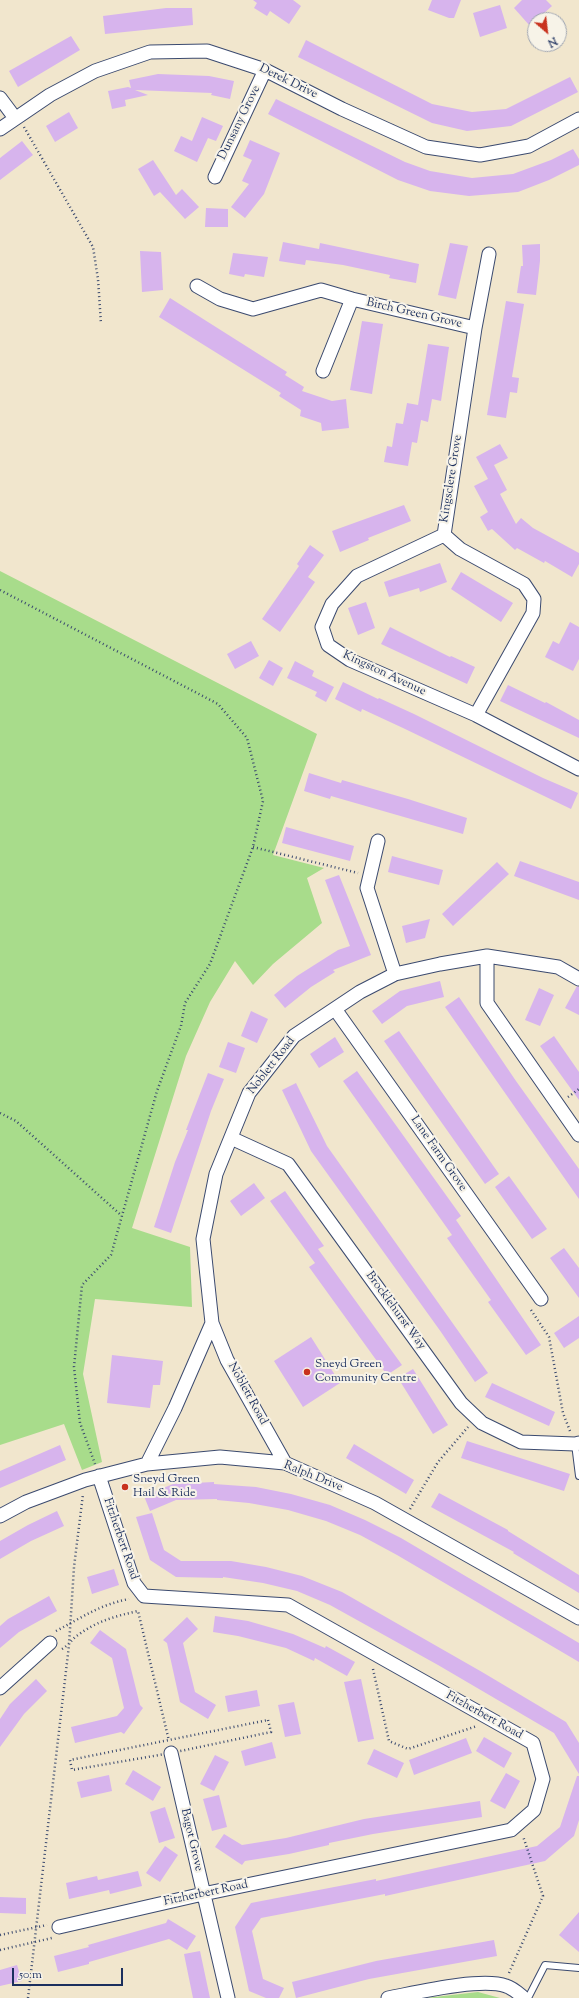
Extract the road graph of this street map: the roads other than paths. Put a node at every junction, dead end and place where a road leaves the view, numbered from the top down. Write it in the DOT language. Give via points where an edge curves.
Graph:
graph roads {
  1 [pos="265,70"];
  2 [pos="0,98"];
  3 [pos="16,117"];
  4 [pos="579,119"];
  5 [pos="0,129"];
  6 [pos="215,177"];
  7 [pos="489,254"];
  8 [pos="197,286"];
  9 [pos="352,299"];
  10 [pos="475,328"];
  11 [pos="323,371"];
  12 [pos="444,535"];
  13 [pos="476,715"];
  14 [pos="579,769"];
  15 [pos="378,841"];
  16 [pos="487,956"];
  17 [pos="395,974"];
  18 [pos="579,979"];
  19 [pos="335,1009"];
  20 [pos="579,1135"];
  21 [pos="231,1138"];
  22 [pos="541,1299"];
  23 [pos="212,1323"];
  24 [pos="577,1444"];
  25 [pos="147,1464"];
  26 [pos="285,1464"];
  27 [pos="99,1476"];
  28 [pos="579,1476"];
  29 [pos="0,1516"];
  30 [pos="579,1618"];
  31 [pos="50,1643"];
  32 [pos="0,1688"];
  33 [pos="172,1753"];
  34 [pos="203,1894"];
  35 [pos="59,1928"];
  36 [pos="579,1968"];
  37 [pos="228,1998"];
  38 [pos="388,1998"];
  39 [pos="524,1998"];
  40 [pos="528,1998"];
  1 -- 3 [label="street, Derek Drive" via="207,51 150,52 95,71"];
  1 -- 4 [label="street, Derek Drive" via="426,147 480,155 529,146"];
  1 -- 6 [label="street, Dunsany Grove"];
  2 -- 3 [label="street"];
  3 -- 5 [label="street, Derek Drive"];
  7 -- 10 [label="street, Kingsclere Grove"];
  8 -- 9 [label="street, Birch Green Grove" via="220,299 253,309 321,290"];
  9 -- 10 [label="street, Birch Green Grove"];
  9 -- 11 [label="street, Birch Green Grove"];
  10 -- 12 [label="street, Kingsclere Grove"];
  12 -- 13 [label="street, Kingsclere Grove" via="460,549 524,584 534,599 533,613"];
  12 -- 13 [label="street, Kingston Avenue" via="357,576 332,604 322,627 328,645 350,660"];
  13 -- 14 [label="street, Kingston Avenue"];
  15 -- 17 [label="street" via="367,888"];
  16 -- 17 [label="street, Noblett Road"];
  16 -- 18 [label="street, Noblett Road" via="558,967"];
  16 -- 20 [label="street" via="487,1003"];
  17 -- 19 [label="street, Noblett Road" via="360,992"];
  19 -- 21 [label="street, Noblett Road" via="294,1036 249,1093"];
  19 -- 22 [label="street, Lane Farm Grove"];
  21 -- 23 [label="street, Noblett Road" via="216,1174 203,1239"];
  21 -- 24 [label="street, Brocklehurst Way" via="288,1164 462,1403 482,1423 522,1442"];
  23 -- 25 [label="street, Noblett Road"];
  23 -- 26 [label="street, Noblett Road" via="227,1360"];
  24 -- 28 [label="lane"];
  25 -- 26 [label="street, Ralph Drive" via="220,1457"];
  25 -- 27 [label="street, Ralph Drive"];
  26 -- 30 [label="street, Ralph Drive" via="375,1502"];
  27 -- 29 [label="street, Ralph Drive" via="26,1502"];
  27 -- 34 [label="street, Fitzherbert Road" via="134,1583 144,1596 288,1605 533,1743 543,1779 534,1810 512,1830"];
  31 -- 32 [label="street"];
  33 -- 34 [label="street, Bagot Grove"];
  34 -- 35 [label="street, Fitzherbert Road"];
  34 -- 37 [label="street, Bagot Grove"];
  36 -- 40 [label="lane" via="545,1965"];
  38 -- 39 [label="street" via="460,1985 492,1984 505,1986"];
}
